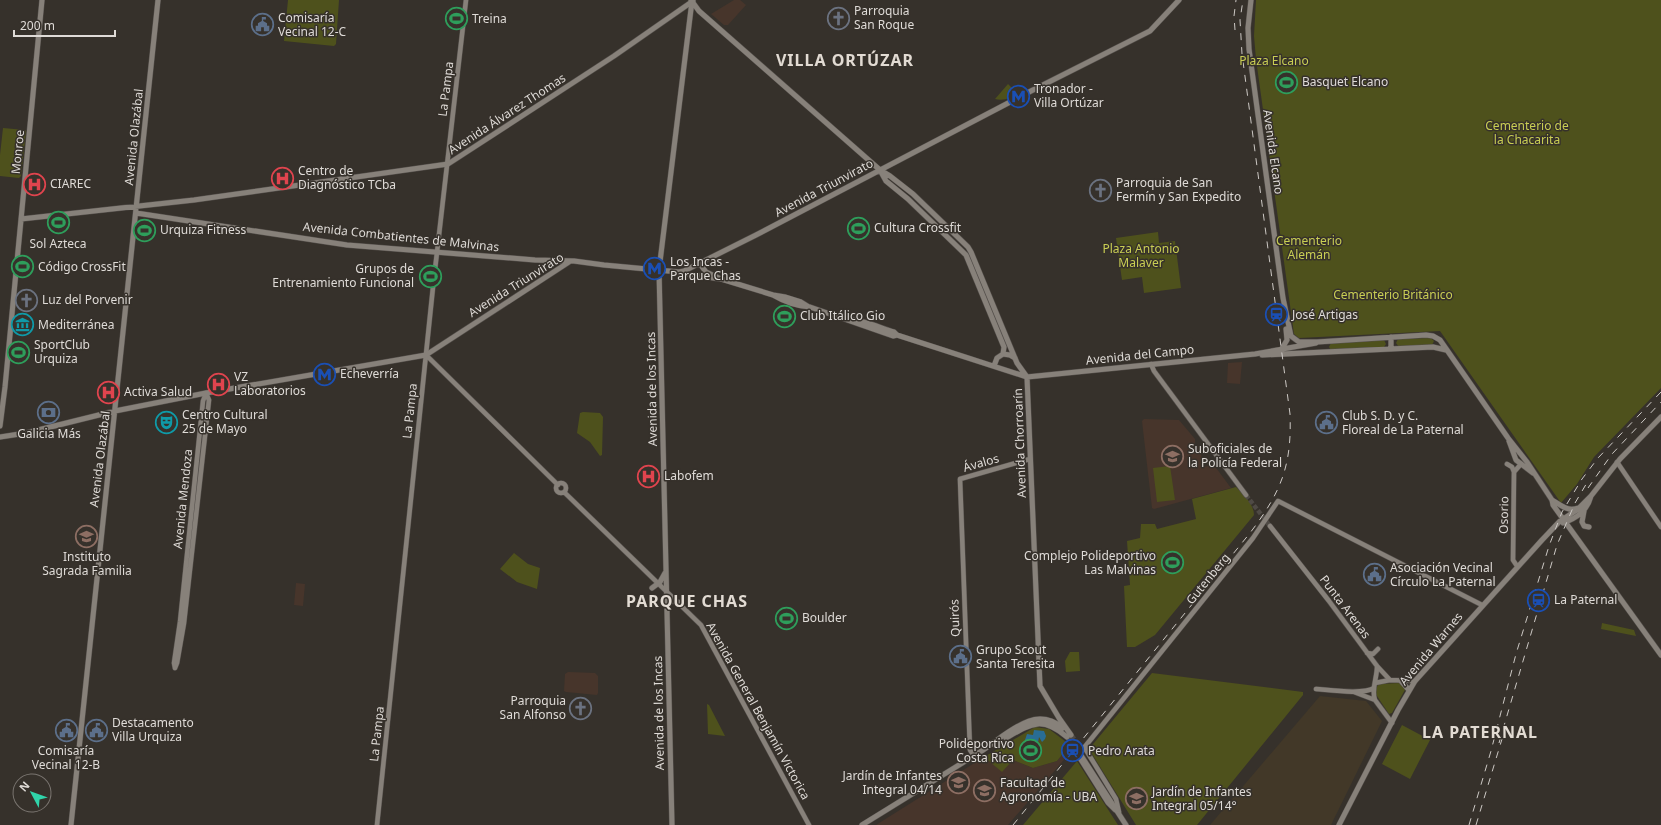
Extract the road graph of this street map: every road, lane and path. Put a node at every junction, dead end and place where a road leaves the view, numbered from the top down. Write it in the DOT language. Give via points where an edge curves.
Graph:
graph roads {
  1 [pos="42,0"];
  2 [pos="158,0"];
  3 [pos="466,0"];
  4 [pos="692,0"];
  5 [pos="1179,0"];
  6 [pos="1251,0"];
  7 [pos="448,164"];
  8 [pos="880,170"];
  9 [pos="137,206"];
  10 [pos="136,213"];
  11 [pos="21,219"];
  12 [pos="438,252"];
  13 [pos="570,261"];
  14 [pos="700,264"];
  15 [pos="659,270"];
  16 [pos="679,272"];
  17 [pos="720,279"];
  18 [pos="981,284"];
  19 [pos="998,316"];
  20 [pos="992,318"];
  21 [pos="1290,336"];
  22 [pos="1391,337"];
  23 [pos="1330,341"];
  24 [pos="1317,342"];
  25 [pos="1293,348"];
  26 [pos="1391,349"];
  27 [pos="1280,350"];
  28 [pos="1446,350"];
  29 [pos="1330,352"];
  30 [pos="1300,353"];
  31 [pos="1003,354"];
  32 [pos="1255,354"];
  33 [pos="426,355"];
  34 [pos="1016,359"];
  35 [pos="1151,364"];
  36 [pos="994,366"];
  37 [pos="1026,377"];
  38 [pos="3,386"];
  39 [pos="206,393"];
  40 [pos="115,411"];
  41 [pos="1661,417"];
  42 [pos="0,426"];
  43 [pos="0,437"];
  44 [pos="1508,438"];
  45 [pos="1523,456"];
  46 [pos="1515,458"];
  47 [pos="1030,459"];
  48 [pos="1617,462"];
  49 [pos="1507,464"];
  50 [pos="1520,464"];
  51 [pos="1514,472"];
  52 [pos="1533,474"];
  53 [pos="960,479"];
  54 [pos="1246,495"];
  55 [pos="1552,500"];
  56 [pos="1582,509"];
  57 [pos="1559,513"];
  58 [pos="1564,520"];
  59 [pos="1270,526"];
  60 [pos="1554,526"];
  61 [pos="1589,527"];
  62 [pos="1661,527"];
  63 [pos="1518,566"];
  64 [pos="666,573"];
  65 [pos="658,583"];
  66 [pos="652,588"];
  67 [pos="666,591"];
  68 [pos="678,602"];
  69 [pos="1482,605"];
  70 [pos="667,606"];
  71 [pos="1378,649"];
  72 [pos="1367,652"];
  73 [pos="1661,655"];
  74 [pos="1377,666"];
  75 [pos="1390,680"];
  76 [pos="1401,681"];
  77 [pos="1415,681"];
  78 [pos="1375,685"];
  79 [pos="1316,688"];
  80 [pos="1409,690"];
  81 [pos="1354,692"];
  82 [pos="1375,700"];
  83 [pos="1392,723"];
  84 [pos="1083,752"];
  85 [pos="974,756"];
  86 [pos="71,825"];
  87 [pos="377,825"];
  88 [pos="672,825"];
  89 [pos="809,825"];
  90 [pos="862,825"];
  91 [pos="1126,825"];
  92 [pos="1339,825"];
  1 -- 11 [label="main road, Monroe"];
  2 -- 9 [label="main road, Avenida Olazábal"];
  3 -- 7 [label="street, La Pampa"];
  4 -- 7 [label="main road, Avenida Álvarez Thomas" via="614,56"];
  4 -- 8 [label="main road, Avenida Chorroarín" via="699,11"];
  4 -- 15 [label="main road, Avenida de los Incas"];
  5 -- 8 [label="main road, Avenida Triunvirato" via="1150,31"];
  6 -- 21 [label="main road, Avenida Elcano" via="1249,49"];
  7 -- 9 [label="main road, Avenida Álvarez Thomas"];
  7 -- 12 [label="street, La Pampa"];
  8 -- 14 [label="main road, Avenida Triunvirato"];
  8 -- 18 [label="main road, Avenida Chorroarín" via="886,180 962,249"];
  9 -- 10 [label="main road, Avenida Olazábal"];
  9 -- 11 [label="main road, Avenida Álvarez Thomas"];
  10 -- 12 [label="main road, Avenida Combatientes de Malvinas" via="347,244"];
  10 -- 40 [label="main road, Avenida Olazábal"];
  11 -- 38 [label="main road, Monroe"];
  12 -- 13 [label="main road, Avenida Combatientes de Malvinas"];
  12 -- 33 [label="street, La Pampa"];
  13 -- 15 [label="main road, Avenida Triunvirato"];
  13 -- 33 [label="main road, Avenida Triunvirato"];
  14 -- 16 [label="main road, Avenida Triunvirato"];
  14 -- 17 [label="main road" via="706,272"];
  15 -- 16 [label="main road, Avenida Triunvirato"];
  15 -- 64 [label="main road, Avenida de los Incas"];
  16 -- 17 [label="main road"];
  17 -- 36 [label="main road" via="773,295 784,302"];
  18 -- 19 [label="main road, Avenida Chorroarín"];
  18 -- 20 [label="main road, Avenida Chorroarín"];
  19 -- 20 [label="main road"];
  19 -- 34 [label="main road, Avenida Chorroarín"];
  20 -- 31 [label="main road, Avenida Chorroarín" via="1004,347"];
  21 -- 24 [label="main road, Avenida del Campo" via="1299,342"];
  21 -- 25 [label="main road, Avenida Elcano"];
  21 -- 27 [label="main road"];
  22 -- 23 [label="main road, Avenida del Campo"];
  22 -- 26 [label="main road"];
  22 -- 28 [label="main road, Avenida del Campo" via="1430,336 1440,340"];
  23 -- 24 [label="main road, Avenida del Campo"];
  23 -- 29 [label="main road" via="1326,347"];
  24 -- 25 [label="main road, Avenida del Campo"];
  25 -- 27 [label="main road, Avenida del Campo"];
  25 -- 30 [label="main road"];
  26 -- 28 [label="main road, Avenida del Campo" via="1433,347"];
  26 -- 29 [label="main road, Avenida del Campo"];
  27 -- 32 [label="main road, Avenida del Campo"];
  28 -- 44 [label="main road"];
  29 -- 30 [label="main road, Avenida del Campo"];
  30 -- 32 [label="main road, Avenida del Campo"];
  31 -- 34 [label="main road"];
  31 -- 36 [label="main road" via="997,358"];
  32 -- 35 [label="main road, Avenida del Campo"];
  33 -- 39 [label="main road, Avenida Triunvirato"];
  33 -- 65 [label="street, Avenida General Benjamín Victorica" via="558,485 564,484 564,492"];
  33 -- 87 [label="street, La Pampa"];
  34 -- 37 [label="main road, Avenida Chorroarín"];
  35 -- 37 [label="main road, Avenida del Campo"];
  35 -- 54 [label="street"];
  36 -- 37 [label="main road"];
  37 -- 47 [label="main road, Avenida Chorroarín"];
  38 -- 42 [label="main road, Monroe"];
  39 -- 39 [label="street, Avenida Mendoza" via="203,401 175,668 184,623 209,400"];
  39 -- 40 [label="main road, Avenida Triunvirato"];
  40 -- 43 [label="main road, Avenida Triunvirato"];
  40 -- 86 [label="main road, Avenida Olazábal"];
  41 -- 48 [label="main road, Avenida Warnes"];
  44 -- 45 [label="main road"];
  44 -- 46 [label="main road"];
  45 -- 46 [label="main road" via="1517,454"];
  45 -- 50 [label="main road"];
  45 -- 52 [label="main road"];
  46 -- 50 [label="main road"];
  47 -- 53 [label="street, Ávalos"];
  47 -- 85 [label="main road, Avenida Chorroarín" via="1040,686 1069,735 1052,726 1036,723 1026,726"];
  48 -- 56 [label="main road, Avenida Warnes" via="1591,496 1589,503"];
  48 -- 62 [label="street"];
  49 -- 51 [label="street"];
  50 -- 51 [label="street"];
  50 -- 52 [label="main road"];
  51 -- 63 [label="street, Osorio" via="1513,560"];
  52 -- 55 [label="main road"];
  53 -- 85 [label="street, Quirós" via="970,750"];
  55 -- 56 [label="main road" via="1566,509"];
  55 -- 57 [label="main road"];
  56 -- 58 [label="main road, Avenida Warnes"];
  56 -- 61 [label="main road" via="1582,522 1584,526"];
  57 -- 58 [label="main road"];
  57 -- 60 [label="main road"];
  58 -- 60 [label="main road, Avenida Warnes"];
  58 -- 73 [label="main road"];
  59 -- 72 [label="street, Punta Arenas"];
  60 -- 63 [label="main road, Avenida Warnes"];
  63 -- 69 [label="main road, Avenida Warnes"];
  64 -- 65 [label="main road"];
  64 -- 67 [label="main road, Avenida de los Incas"];
  65 -- 66 [label="main road"];
  65 -- 67 [label="street, Avenida General Benjamín Victorica"];
  67 -- 68 [label="street, Avenida General Benjamín Victorica"];
  67 -- 70 [label="main road, Avenida de los Incas"];
  68 -- 70 [label="main road" via="672,602"];
  68 -- 89 [label="street, Avenida General Benjamín Victorica" via="703,629"];
  69 -- 77 [label="main road, Avenida Warnes"];
  69 -- 84 [label="street, Gutenberg" via="1278,501 1253,538"];
  70 -- 88 [label="main road, Avenida de los Incas"];
  71 -- 72 [label="street" via="1372,654"];
  72 -- 74 [label="street, Punta Arenas"];
  74 -- 75 [label="street, Punta Arenas"];
  74 -- 78 [label="street"];
  75 -- 76 [label="street"];
  75 -- 78 [label="street"];
  76 -- 77 [label="street"];
  76 -- 80 [label="main road"];
  77 -- 80 [label="main road, Avenida Warnes"];
  78 -- 81 [label="street" via="1369,690"];
  78 -- 82 [label="street"];
  79 -- 81 [label="street"];
  80 -- 83 [label="main road, Avenida Warnes"];
  81 -- 82 [label="street"];
  82 -- 83 [label="street"];
  83 -- 92 [label="main road, Avenida Warnes"];
  84 -- 91 [label="main road"];
  85 -- 90 [label="main road"];
}
